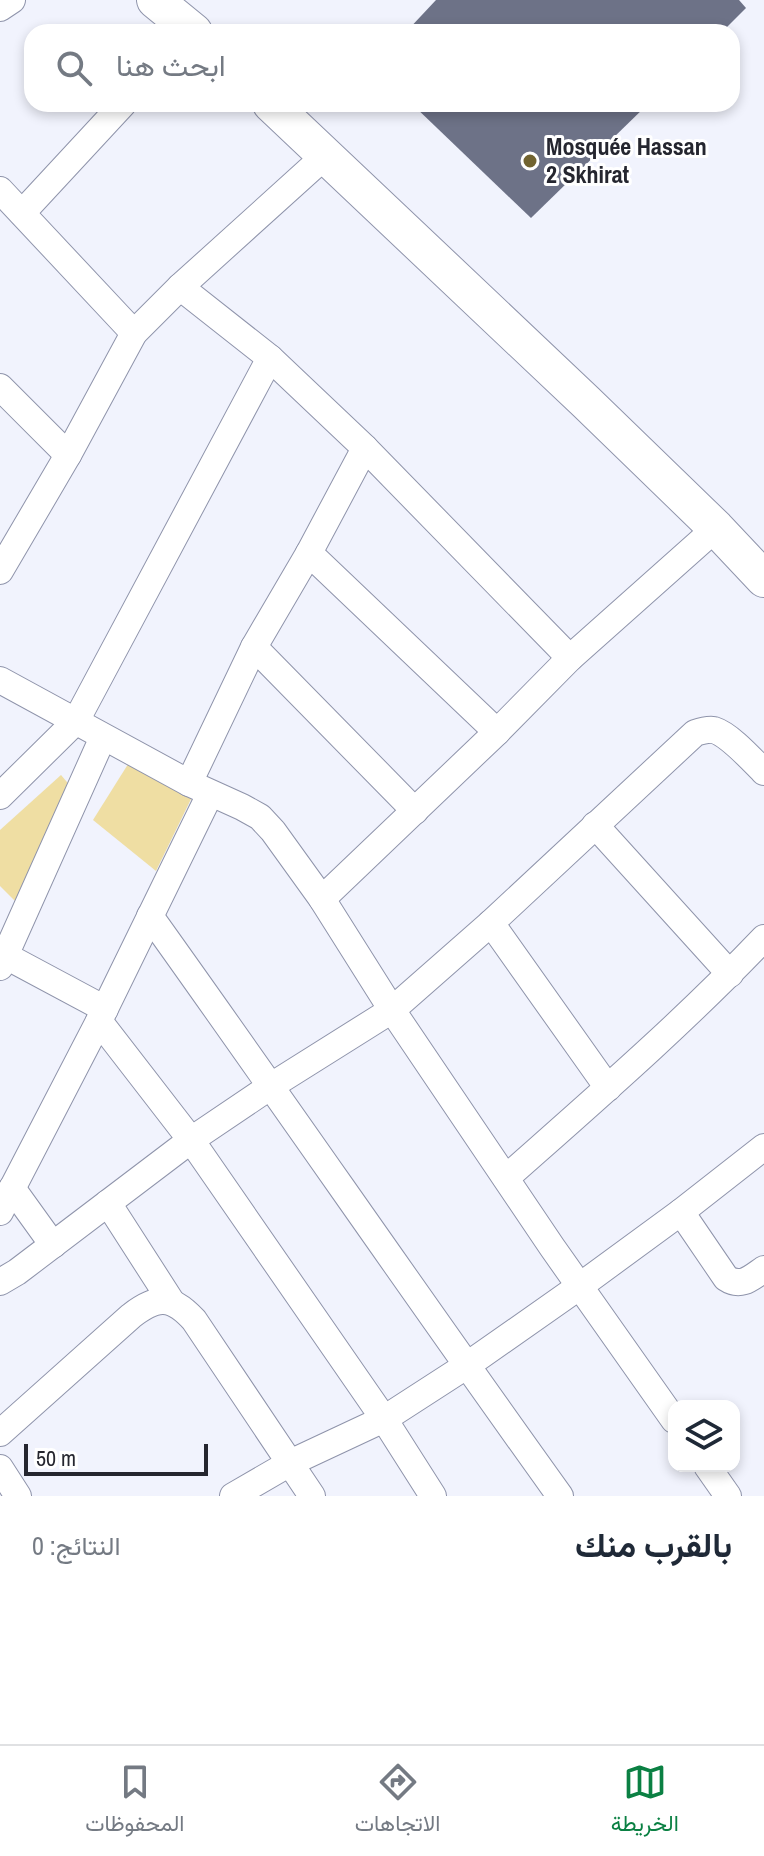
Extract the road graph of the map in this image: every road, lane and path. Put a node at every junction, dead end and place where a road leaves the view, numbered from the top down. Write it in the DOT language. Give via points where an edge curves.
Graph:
graph roads {
  1 [pos="12,0"];
  2 [pos="155,0"];
  3 [pos="0,8"];
  4 [pos="184,24"];
  5 [pos="113,112"];
  6 [pos="280,112"];
  7 [pos="326,155"];
  8 [pos="7,200"];
  9 [pos="180,287"];
  10 [pos="134,333"];
  11 [pos="270,358"];
  12 [pos="0,387"];
  13 [pos="365,448"];
  14 [pos="68,455"];
  15 [pos="716,528"];
  16 [pos="309,553"];
  17 [pos="0,571"];
  18 [pos="764,579"];
  19 [pos="254,647"];
  20 [pos="570,658"];
  21 [pos="0,680"];
  22 [pos="76,721"];
  23 [pos="497,732"];
  24 [pos="103,737"];
  25 [pos="764,772"];
  26 [pos="200,788"];
  27 [pos="0,796"];
  28 [pos="415,811"];
  29 [pos="595,825"];
  30 [pos="322,899"];
  31 [pos="150,916"];
  32 [pos="491,923"];
  33 [pos="764,938"];
  34 [pos="3,962"];
  35 [pos="730,974"];
  36 [pos="392,1010"];
  37 [pos="102,1015"];
  38 [pos="271,1086"];
  39 [pos="608,1088"];
  40 [pos="191,1140"];
  41 [pos="764,1147"];
  42 [pos="506,1178"];
  43 [pos="12,1188"];
  44 [pos="108,1203"];
  45 [pos="0,1212"];
  46 [pos="681,1212"];
  47 [pos="53,1245"];
  48 [pos="764,1269"];
  49 [pos="0,1282"];
  50 [pos="580,1286"];
  51 [pos="171,1301"];
  52 [pos="466,1366"];
  53 [pos="668,1411"];
  54 [pos="384,1419"];
  55 [pos="0,1433"];
  56 [pos="290,1463"];
  57 [pos="0,1468"];
  58 [pos="711,1472"];
  59 [pos="18,1496"];
  60 [pos="233,1496"];
  61 [pos="312,1496"];
  62 [pos="433,1496"];
  63 [pos="560,1496"];
  64 [pos="728,1496"];
  1 -- 3 [label="street"];
  2 -- 4 [label="street"];
  5 -- 8 [label="street"];
  6 -- 7 [label="street"];
  7 -- 9 [label="street"];
  7 -- 15 [label="street"];
  8 -- 10 [label="street"];
  9 -- 10 [label="street"];
  9 -- 11 [label="street"];
  10 -- 14 [label="street"];
  11 -- 13 [label="street"];
  11 -- 22 [label="street"];
  12 -- 14 [label="street"];
  13 -- 16 [label="street"];
  13 -- 20 [label="street"];
  14 -- 17 [label="street"];
  15 -- 18 [label="street"];
  15 -- 20 [label="street"];
  16 -- 19 [label="street"];
  16 -- 23 [label="street"];
  19 -- 26 [label="street"];
  19 -- 28 [label="street"];
  20 -- 23 [label="street"];
  21 -- 22 [label="street"];
  22 -- 24 [label="street"];
  22 -- 27 [label="street"];
  23 -- 28 [label="street"];
  24 -- 26 [label="street"];
  24 -- 34 [label="street"];
  25 -- 29 [label="street" via="724,736 706,730 695,733"];
  26 -- 30 [label="street" via="260,817"];
  26 -- 31 [label="street"];
  28 -- 30 [label="street"];
  29 -- 32 [label="street"];
  29 -- 35 [label="street"];
  30 -- 36 [label="street"];
  31 -- 37 [label="street"];
  31 -- 38 [label="street"];
  32 -- 36 [label="street"];
  32 -- 39 [label="street"];
  33 -- 35 [label="street"];
  34 -- 37 [label="street"];
  35 -- 39 [label="street"];
  36 -- 38 [label="street"];
  36 -- 42 [label="street"];
  37 -- 40 [label="street"];
  37 -- 43 [label="street"];
  38 -- 40 [label="street"];
  38 -- 52 [label="street"];
  39 -- 42 [label="street"];
  40 -- 44 [label="street"];
  40 -- 54 [label="street"];
  41 -- 46 [label="street"];
  42 -- 50 [label="street"];
  43 -- 45 [label="street"];
  43 -- 47 [label="street"];
  44 -- 47 [label="street"];
  44 -- 51 [label="street"];
  46 -- 48 [label="street" via="726,1278 741,1283"];
  46 -- 50 [label="street"];
  47 -- 49 [label="street"];
  50 -- 52 [label="street"];
  50 -- 53 [label="street"];
  51 -- 55 [label="street" via="143,1306"];
  51 -- 56 [label="street" via="194,1320"];
  52 -- 54 [label="street"];
  52 -- 63 [label="street"];
  54 -- 56 [label="street"];
  54 -- 62 [label="street"];
  56 -- 60 [label="street"];
  56 -- 61 [label="street"];
  57 -- 59 [label="street"];
  58 -- 64 [label="street"];
}
